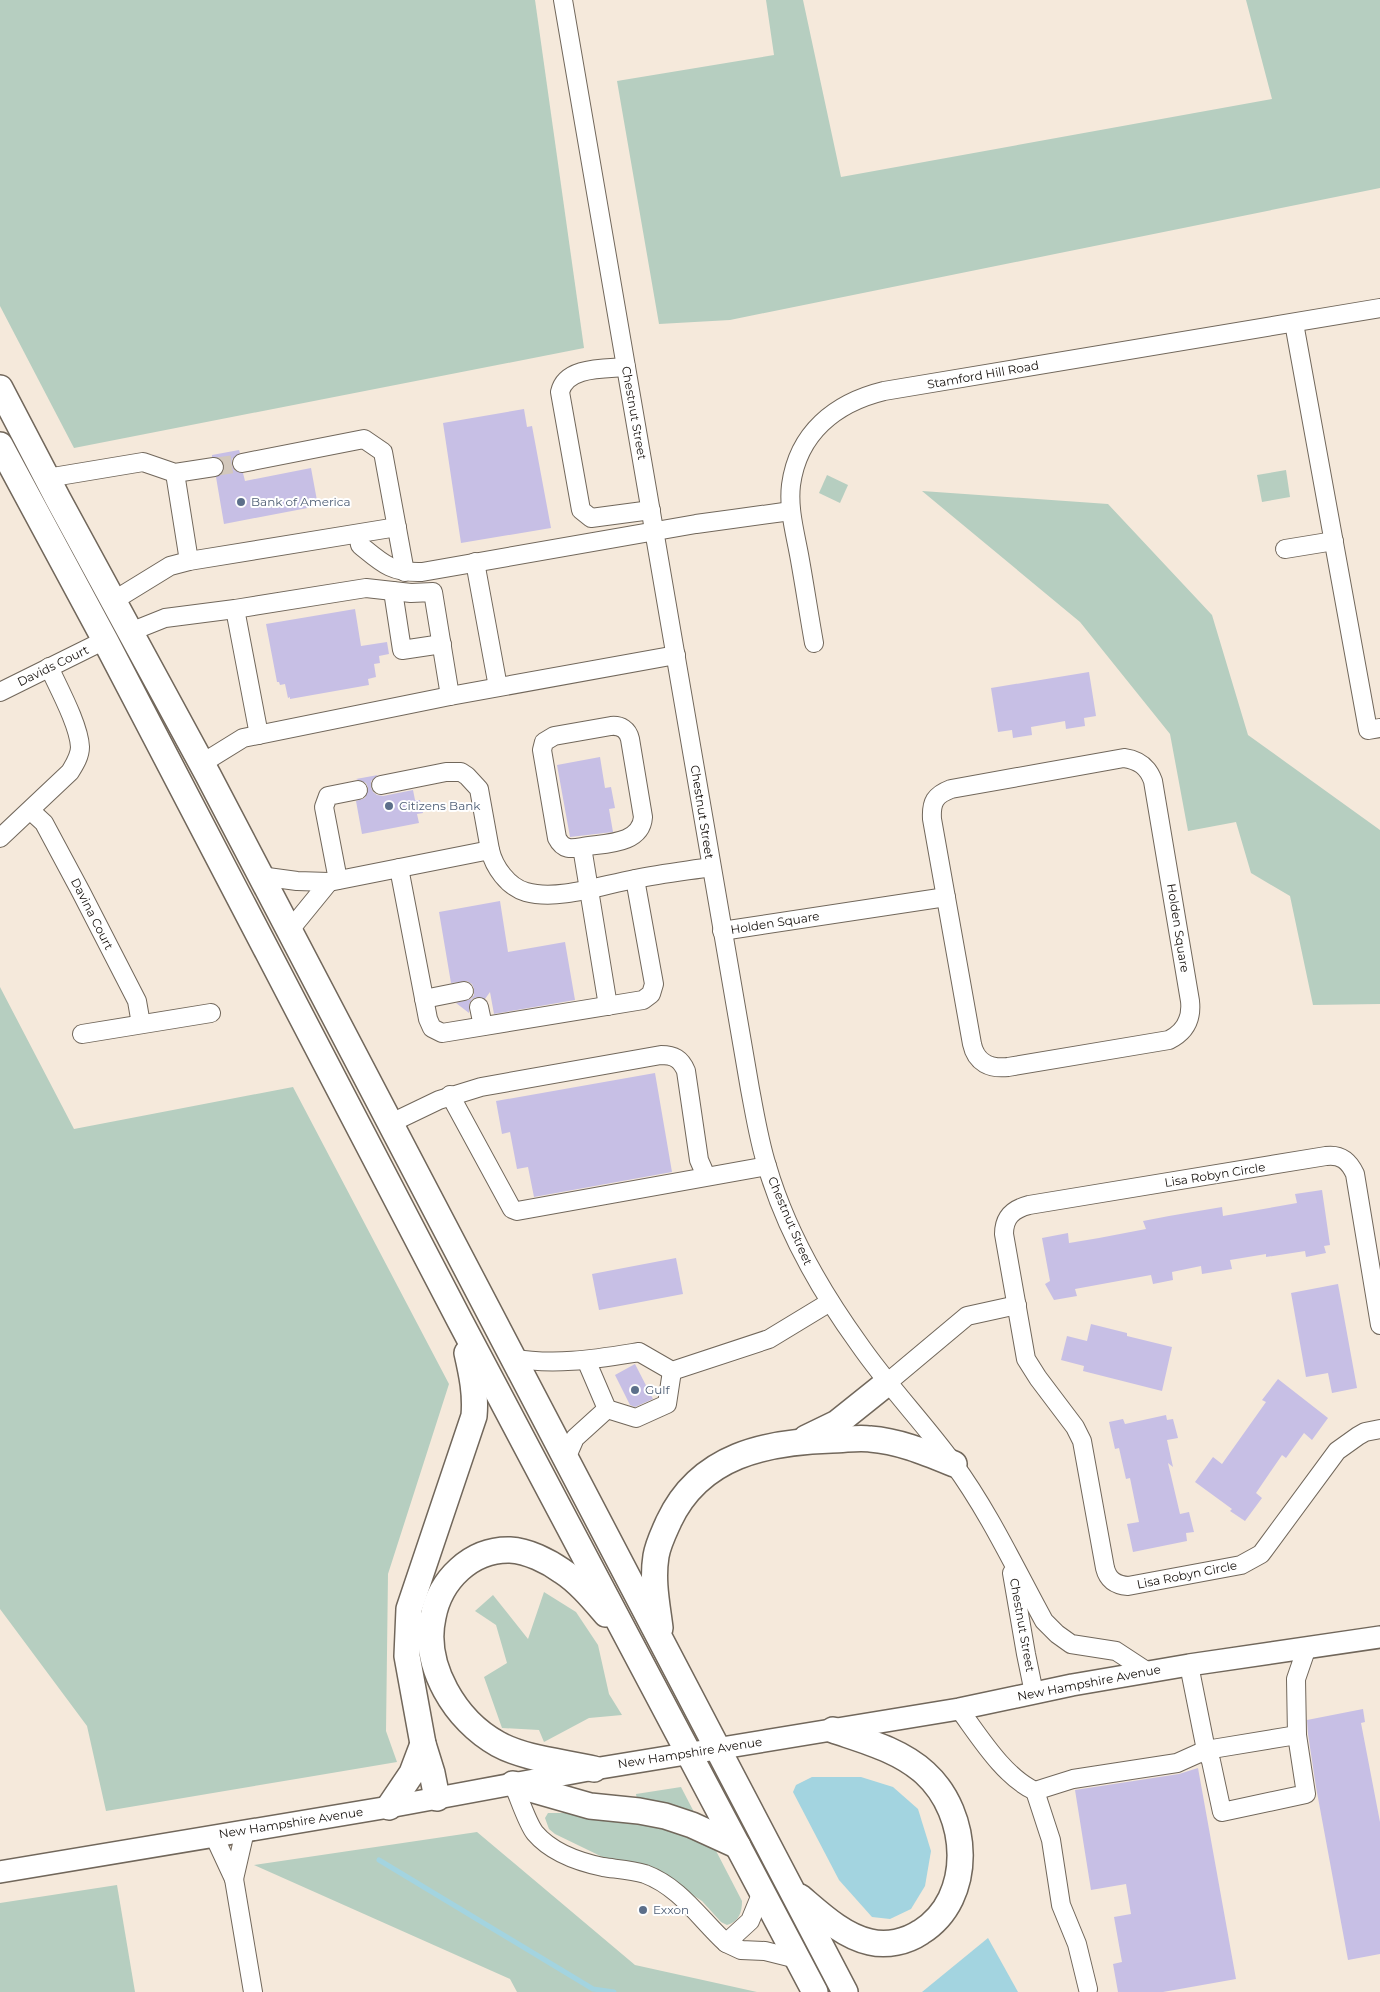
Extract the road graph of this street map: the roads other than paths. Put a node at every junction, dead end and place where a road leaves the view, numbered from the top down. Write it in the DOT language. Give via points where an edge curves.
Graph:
graph roads {
  1 [pos="563,0"];
  2 [pos="1380,308"];
  3 [pos="1294,323"];
  4 [pos="626,367"];
  5 [pos="0,388"];
  6 [pos="0,445"];
  7 [pos="242,463"];
  8 [pos="214,467"];
  9 [pos="175,473"];
  10 [pos="47,478"];
  11 [pos="651,510"];
  12 [pos="791,511"];
  13 [pos="396,527"];
  14 [pos="655,531"];
  15 [pos="358,534"];
  16 [pos="1334,541"];
  17 [pos="1285,549"];
  18 [pos="189,560"];
  19 [pos="476,562"];
  20 [pos="405,572"];
  21 [pos="393,591"];
  22 [pos="113,601"];
  23 [pos="235,609"];
  24 [pos="130,632"];
  25 [pos="105,640"];
  26 [pos="814,643"];
  27 [pos="442,644"];
  28 [pos="676,655"];
  29 [pos="49,667"];
  30 [pos="498,687"];
  31 [pos="0,692"];
  32 [pos="450,696"];
  33 [pos="1380,728"];
  34 [pos="259,735"];
  35 [pos="201,764"];
  36 [pos="381,785"];
  37 [pos="358,790"];
  38 [pos="30,811"];
  39 [pos="0,838"];
  40 [pos="582,847"];
  41 [pos="490,850"];
  42 [pos="711,867"];
  43 [pos="399,868"];
  44 [pos="260,876"];
  45 [pos="635,879"];
  46 [pos="334,881"];
  47 [pos="588,889"];
  48 [pos="946,896"];
  49 [pos="722,930"];
  50 [pos="288,931"];
  51 [pos="464,992"];
  52 [pos="424,999"];
  53 [pos="479,1006"];
  54 [pos="608,1006"];
  55 [pos="211,1013"];
  56 [pos="141,1024"];
  57 [pos="482,1026"];
  58 [pos="82,1034"];
  59 [pos="450,1095"];
  60 [pos="389,1124"];
  61 [pos="767,1166"];
  62 [pos="706,1176"];
  63 [pos="830,1302"];
  64 [pos="1017,1305"];
  65 [pos="460,1321"];
  66 [pos="1380,1325"];
  67 [pos="511,1358"];
  68 [pos="586,1360"];
  69 [pos="672,1371"];
  70 [pos="888,1382"];
  71 [pos="607,1409"];
  72 [pos="1380,1429"];
  73 [pos="800,1441"];
  74 [pos="565,1460"];
  75 [pos="954,1464"];
  76 [pos="1010,1558"];
  77 [pos="626,1636"];
  78 [pos="1380,1637"];
  79 [pos="663,1645"];
  80 [pos="1307,1647"];
  81 [pos="1189,1665"];
  82 [pos="1148,1672"];
  83 [pos="1034,1693"];
  84 [pos="959,1709"];
  85 [pos="833,1730"];
  86 [pos="1296,1734"];
  87 [pos="422,1744"];
  88 [pos="718,1749"];
  89 [pos="1206,1750"];
  90 [pos="689,1754"];
  91 [pos="594,1769"];
  92 [pos="513,1784"];
  93 [pos="1035,1791"];
  94 [pos="437,1798"];
  95 [pos="389,1807"];
  96 [pos="244,1831"];
  97 [pos="214,1836"];
  98 [pos="738,1846"];
  99 [pos="0,1872"];
  100 [pos="234,1879"];
  101 [pos="792,1890"];
  102 [pos="762,1892"];
  103 [pos="726,1943"];
  104 [pos="797,1959"];
  105 [pos="1088,1989"];
  106 [pos="253,1992"];
  107 [pos="814,1992"];
  108 [pos="845,1992"];
  1 -- 4 [label="street, Chestnut Street"];
  2 -- 3 [label="street, Stamford Hill Road"];
  3 -- 12 [label="street, Stamford Hill Road" via="884,391 855,400 830,415 805,444 792,479"];
  3 -- 16 [label="street"];
  4 -- 11 [label="street, Chestnut Street"];
  4 -- 11 [label="street" via="580,372 569,377 560,392 581,510 591,518"];
  5 -- 10 [label="highway"];
  6 -- 25 [label="highway"];
  7 -- 13 [label="street" via="364,439 383,452"];
  8 -- 9 [label="street"];
  9 -- 10 [label="street" via="143,462"];
  9 -- 18 [label="street"];
  10 -- 22 [label="highway"];
  11 -- 14 [label="street, Chestnut Street"];
  12 -- 14 [label="street"];
  12 -- 26 [label="street, Stamford Hill Road"];
  13 -- 15 [label="street"];
  13 -- 20 [label="street"];
  14 -- 19 [label="street"];
  14 -- 28 [label="street, Chestnut Street"];
  15 -- 18 [label="street"];
  15 -- 20 [label="street" via="360,545 383,564"];
  16 -- 17 [label="street"];
  16 -- 33 [label="street" via="1368,730"];
  18 -- 22 [label="street" via="170,566"];
  19 -- 20 [label="street"];
  19 -- 30 [label="street"];
  21 -- 23 [label="street" via="366,588"];
  21 -- 27 [label="street" via="433,592"];
  21 -- 27 [label="street" via="402,650"];
  22 -- 24 [label="highway"];
  23 -- 24 [label="street" via="165,618"];
  23 -- 34 [label="street"];
  24 -- 35 [label="highway"];
  25 -- 29 [label="street, Davids Court"];
  25 -- 65 [label="highway"];
  27 -- 32 [label="street"];
  28 -- 30 [label="street"];
  28 -- 42 [label="street, Chestnut Street"];
  29 -- 31 [label="street, Davids Court"];
  29 -- 38 [label="street" via="77,731 80,747 78,760 70,772"];
  30 -- 32 [label="street"];
  32 -- 34 [label="street"];
  34 -- 35 [label="street" via="242,738"];
  35 -- 44 [label="highway"];
  36 -- 41 [label="street" via="461,772 479,790"];
  37 -- 46 [label="street" via="328,796 324,806"];
  38 -- 39 [label="street"];
  38 -- 56 [label="street, Davina Court" via="44,823 81,892 137,1001"];
  40 -- 40 [label="street" via="566,848 558,838 542,746 554,736 620,727 630,740 642,826 628,839"];
  40 -- 47 [label="street"];
  41 -- 43 [label="street"];
  41 -- 47 [label="street" via="493,862 503,875 523,892 551,895"];
  42 -- 45 [label="street"];
  42 -- 49 [label="street, Chestnut Street"];
  43 -- 46 [label="street"];
  43 -- 52 [label="street"];
  44 -- 46 [label="street"];
  44 -- 50 [label="highway"];
  45 -- 47 [label="street"];
  45 -- 54 [label="street" via="654,988 646,998"];
  46 -- 50 [label="street"];
  47 -- 54 [label="street"];
  48 -- 48 [label="street, Holden Square" via="972,1044 979,1059 988,1066 1008,1067 1169,1040 1187,1025 1190,1000 1155,789 1147,769 1137,761 1117,759 957,788 940,794 933,802 932,818"];
  48 -- 49 [label="street, Holden Square"];
  49 -- 61 [label="street, Chestnut Street"];
  50 -- 60 [label="highway"];
  51 -- 52 [label="street"];
  52 -- 57 [label="street" via="430,1024 438,1032"];
  53 -- 57 [label="street"];
  54 -- 57 [label="street"];
  55 -- 56 [label="street"];
  56 -- 58 [label="street"];
  59 -- 60 [label="street"];
  59 -- 62 [label="street" via="512,1209 517,1211"];
  59 -- 62 [label="street" via="672,1056 681,1061 686,1071 699,1160"];
  60 -- 67 [label="highway"];
  61 -- 62 [label="street"];
  61 -- 63 [label="street, Chestnut Street" via="795,1239"];
  63 -- 69 [label="street" via="769,1339"];
  63 -- 70 [label="street, Chestnut Street"];
  64 -- 66 [label="street, Lisa Robyn Circle" via="1004,1234 1005,1222 1014,1210 1333,1155 1346,1160 1355,1174"];
  64 -- 70 [label="street" via="967,1316"];
  64 -- 72 [label="street, Lisa Robyn Circle" via="1026,1360 1082,1441 1104,1568 1110,1579 1118,1584 1128,1586 1241,1565 1261,1554 1337,1452 1365,1432"];
  65 -- 77 [label="highway"];
  65 -- 87 [label="highway" via="474,1382 474,1416 409,1609 408,1656"];
  67 -- 68 [label="street" via="537,1362"];
  67 -- 74 [label="highway"];
  68 -- 69 [label="street" via="639,1352"];
  68 -- 71 [label="street"];
  69 -- 71 [label="street" via="667,1404 636,1418"];
  70 -- 73 [label="highway" via="837,1423"];
  70 -- 75 [label="street, Chestnut Street"];
  71 -- 74 [label="street" via="575,1438"];
  73 -- 75 [label="highway" via="870,1438 912,1448"];
  73 -- 79 [label="highway" via="751,1451 727,1460 712,1469 683,1496 656,1555 653,1582"];
  74 -- 79 [label="highway"];
  75 -- 76 [label="street, Chestnut Street"];
  76 -- 82 [label="street, Chestnut Street" via="1044,1621 1056,1634 1072,1644 1116,1651"];
  76 -- 83 [label="street, Chestnut Street"];
  77 -- 90 [label="highway"];
  77 -- 91 [label="highway" via="564,1572 536,1557 511,1550 487,1554 465,1564 442,1590 432,1618 434,1658 442,1683 458,1708 487,1737 520,1753"];
  78 -- 80 [label="main road, New Hampshire Avenue"];
  79 -- 88 [label="highway"];
  80 -- 81 [label="main road, New Hampshire Avenue"];
  80 -- 86 [label="street" via="1296,1677"];
  81 -- 82 [label="main road, New Hampshire Avenue"];
  81 -- 89 [label="street"];
  82 -- 83 [label="main road, New Hampshire Avenue"];
  83 -- 84 [label="main road, New Hampshire Avenue"];
  84 -- 85 [label="main road, New Hampshire Avenue"];
  84 -- 93 [label="street" via="1016,1779"];
  85 -- 88 [label="main road, New Hampshire Avenue"];
  85 -- 101 [label="highway" via="890,1750 926,1774 951,1812 958,1835 961,1858 958,1880 953,1897 934,1924 904,1941 889,1943 858,1938 831,1922"];
  86 -- 89 [label="street"];
  86 -- 89 [label="street" via="1306,1794 1222,1812"];
  87 -- 94 [label="highway"];
  87 -- 95 [label="highway" via="412,1773"];
  88 -- 90 [label="main road, New Hampshire Avenue"];
  88 -- 101 [label="highway"];
  89 -- 93 [label="street" via="1176,1764 1073,1779"];
  90 -- 91 [label="main road, New Hampshire Avenue"];
  90 -- 98 [label="highway"];
  91 -- 92 [label="main road, New Hampshire Avenue"];
  92 -- 94 [label="main road, New Hampshire Avenue"];
  92 -- 98 [label="highway" via="590,1806 666,1816"];
  92 -- 103 [label="street" via="535,1832 550,1847 570,1858 645,1874 697,1910"];
  93 -- 105 [label="street" via="1051,1840 1061,1905 1077,1944"];
  94 -- 95 [label="main road, New Hampshire Avenue"];
  95 -- 96 [label="main road, New Hampshire Avenue"];
  96 -- 97 [label="main road, New Hampshire Avenue"];
  96 -- 100 [label="street"];
  97 -- 99 [label="main road, New Hampshire Avenue"];
  97 -- 100 [label="street"];
  98 -- 102 [label="highway"];
  100 -- 106 [label="street"];
  101 -- 108 [label="highway"];
  102 -- 103 [label="street" via="750,1921"];
  102 -- 104 [label="highway"];
  103 -- 104 [label="street" via="741,1950 764,1951"];
  104 -- 107 [label="highway"];
}
